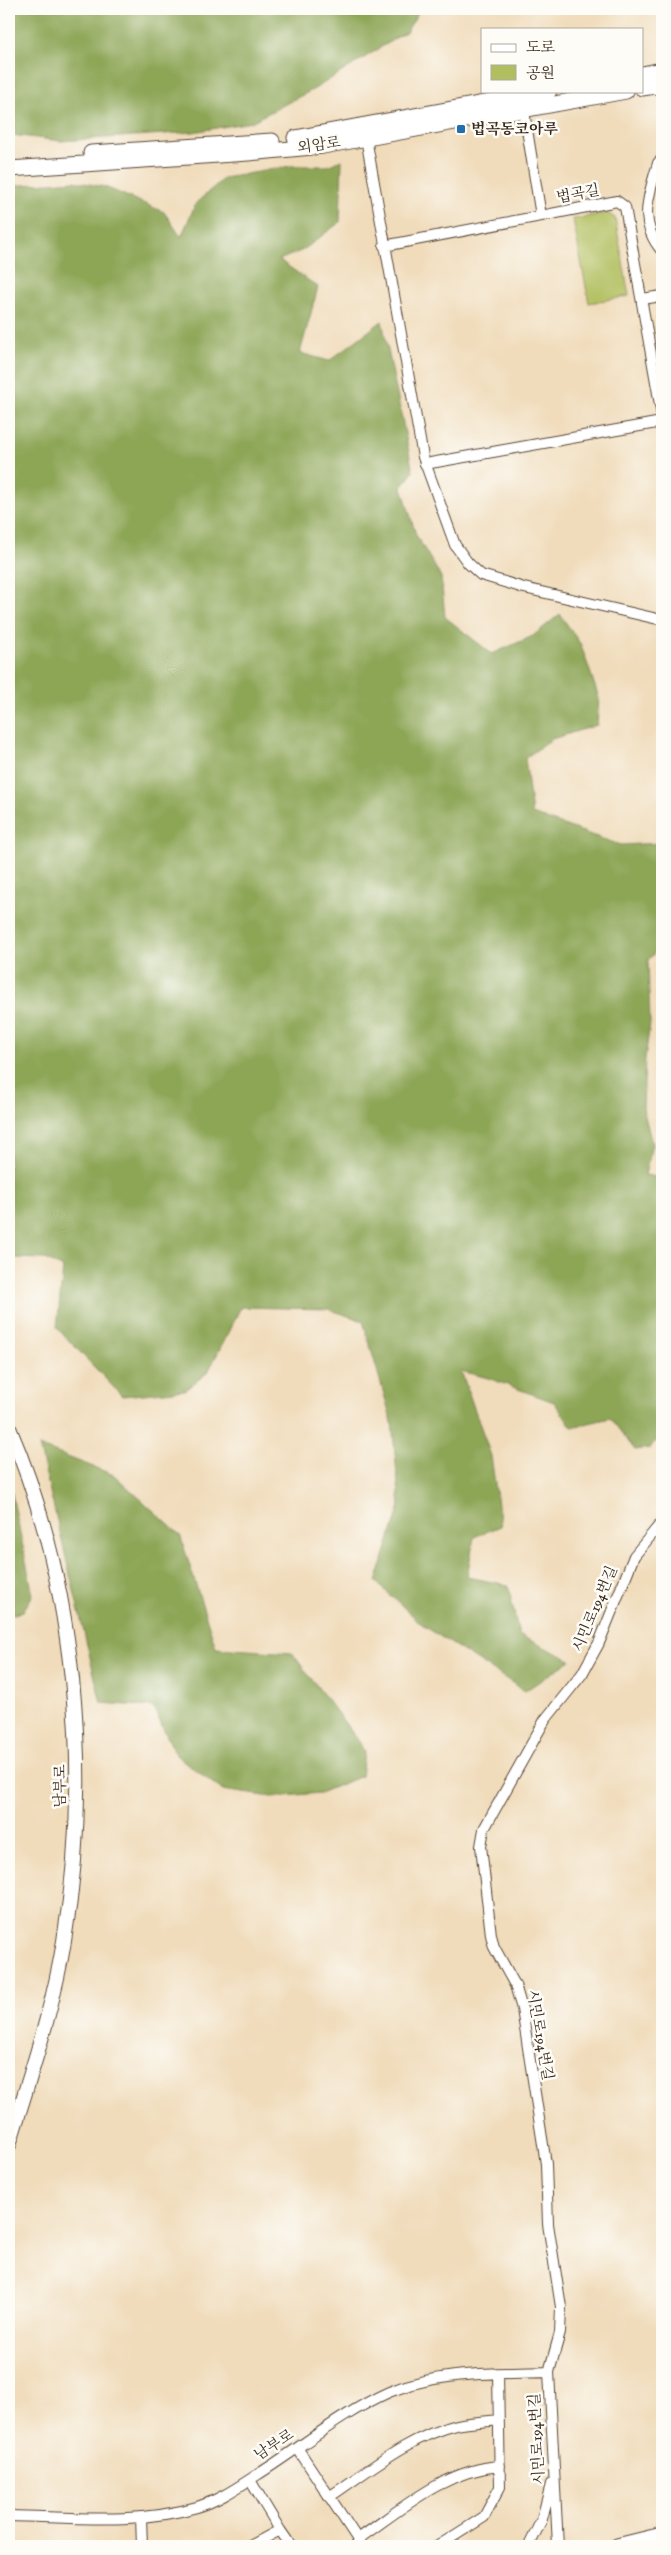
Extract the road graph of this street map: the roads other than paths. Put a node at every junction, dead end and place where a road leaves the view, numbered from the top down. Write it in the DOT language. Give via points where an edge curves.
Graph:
graph roads {
  1 [pos="662,70"];
  2 [pos="644,74"];
  3 [pos="662,85"];
  4 [pos="644,88"];
  5 [pos="547,92"];
  6 [pos="617,92"];
  7 [pos="522,103"];
  8 [pos="366,138"];
  9 [pos="9,159"];
  10 [pos="662,160"];
  11 [pos="9,169"];
  12 [pos="541,216"];
  13 [pos="384,246"];
  14 [pos="662,251"];
  15 [pos="662,296"];
  16 [pos="642,299"];
  17 [pos="662,416"];
  18 [pos="662,422"];
  19 [pos="425,464"];
  20 [pos="662,620"];
  21 [pos="9,1428"];
  22 [pos="662,1522"];
  23 [pos="9,2145"];
  24 [pos="549,2372"];
  25 [pos="498,2374"];
  26 [pos="499,2420"];
  27 [pos="298,2449"];
  28 [pos="500,2466"];
  29 [pos="554,2468"];
  30 [pos="250,2480"];
  31 [pos="329,2497"];
  32 [pos="9,2516"];
  33 [pos="141,2517"];
  34 [pos="280,2530"];
  35 [pos="662,2535"];
  36 [pos="360,2543"];
  37 [pos="142,2546"];
  38 [pos="250,2546"];
  39 [pos="291,2546"];
  40 [pos="438,2546"];
  41 [pos="529,2546"];
  42 [pos="558,2546"];
  43 [pos="617,2546"];
  1 -- 2 [label="main road"];
  3 -- 4 [label="main road"];
  5 -- 7 [label="main road, 외암로"];
  6 -- 7 [label="main road, 외암로"];
  7 -- 8 [label="main road, 외암로"];
  7 -- 9 [label="main road, 외암로" via="314,136"];
  7 -- 12 [label="street, 법곡길"];
  8 -- 11 [label="main road, 외암로" via="323,146 248,153"];
  8 -- 13 [label="street"];
  10 -- 14 [label="street" via="658,163 645,210 655,242"];
  12 -- 13 [label="street"];
  12 -- 16 [label="street, 법곡길" via="618,202 625,207"];
  13 -- 19 [label="street"];
  15 -- 16 [label="street"];
  16 -- 17 [label="street, 법곡길"];
  18 -- 19 [label="street"];
  19 -- 20 [label="street" via="455,545 481,574 524,588"];
  21 -- 23 [label="street, 남부로" via="35,1500 64,1619 76,1751 73,1868 64,1942"];
  22 -- 24 [label="street, 시민로194번길" via="634,1556 599,1643 582,1674 545,1720 484,1829 481,1846 491,1935 515,1985 522,2009 546,2164 548,2224 561,2307 560,2333"];
  24 -- 25 [label="street, 남부로"];
  24 -- 29 [label="street, 시민로194번길"];
  25 -- 26 [label="street"];
  25 -- 27 [label="street, 남부로" via="420,2381 358,2408"];
  26 -- 28 [label="street"];
  26 -- 31 [label="street" via="456,2425 431,2434"];
  27 -- 30 [label="street, 남부로"];
  27 -- 31 [label="street"];
  28 -- 36 [label="street" via="478,2468 442,2482"];
  28 -- 40 [label="street" via="500,2487 484,2517"];
  29 -- 41 [label="street" via="542,2518"];
  29 -- 42 [label="street, 시민로194번길"];
  30 -- 33 [label="street, 남부로" via="231,2493 198,2506"];
  30 -- 34 [label="street"];
  31 -- 36 [label="street"];
  32 -- 33 [label="street, 남부로"];
  33 -- 37 [label="street"];
  34 -- 38 [label="street"];
  34 -- 39 [label="street"];
  35 -- 43 [label="main road"];
}
